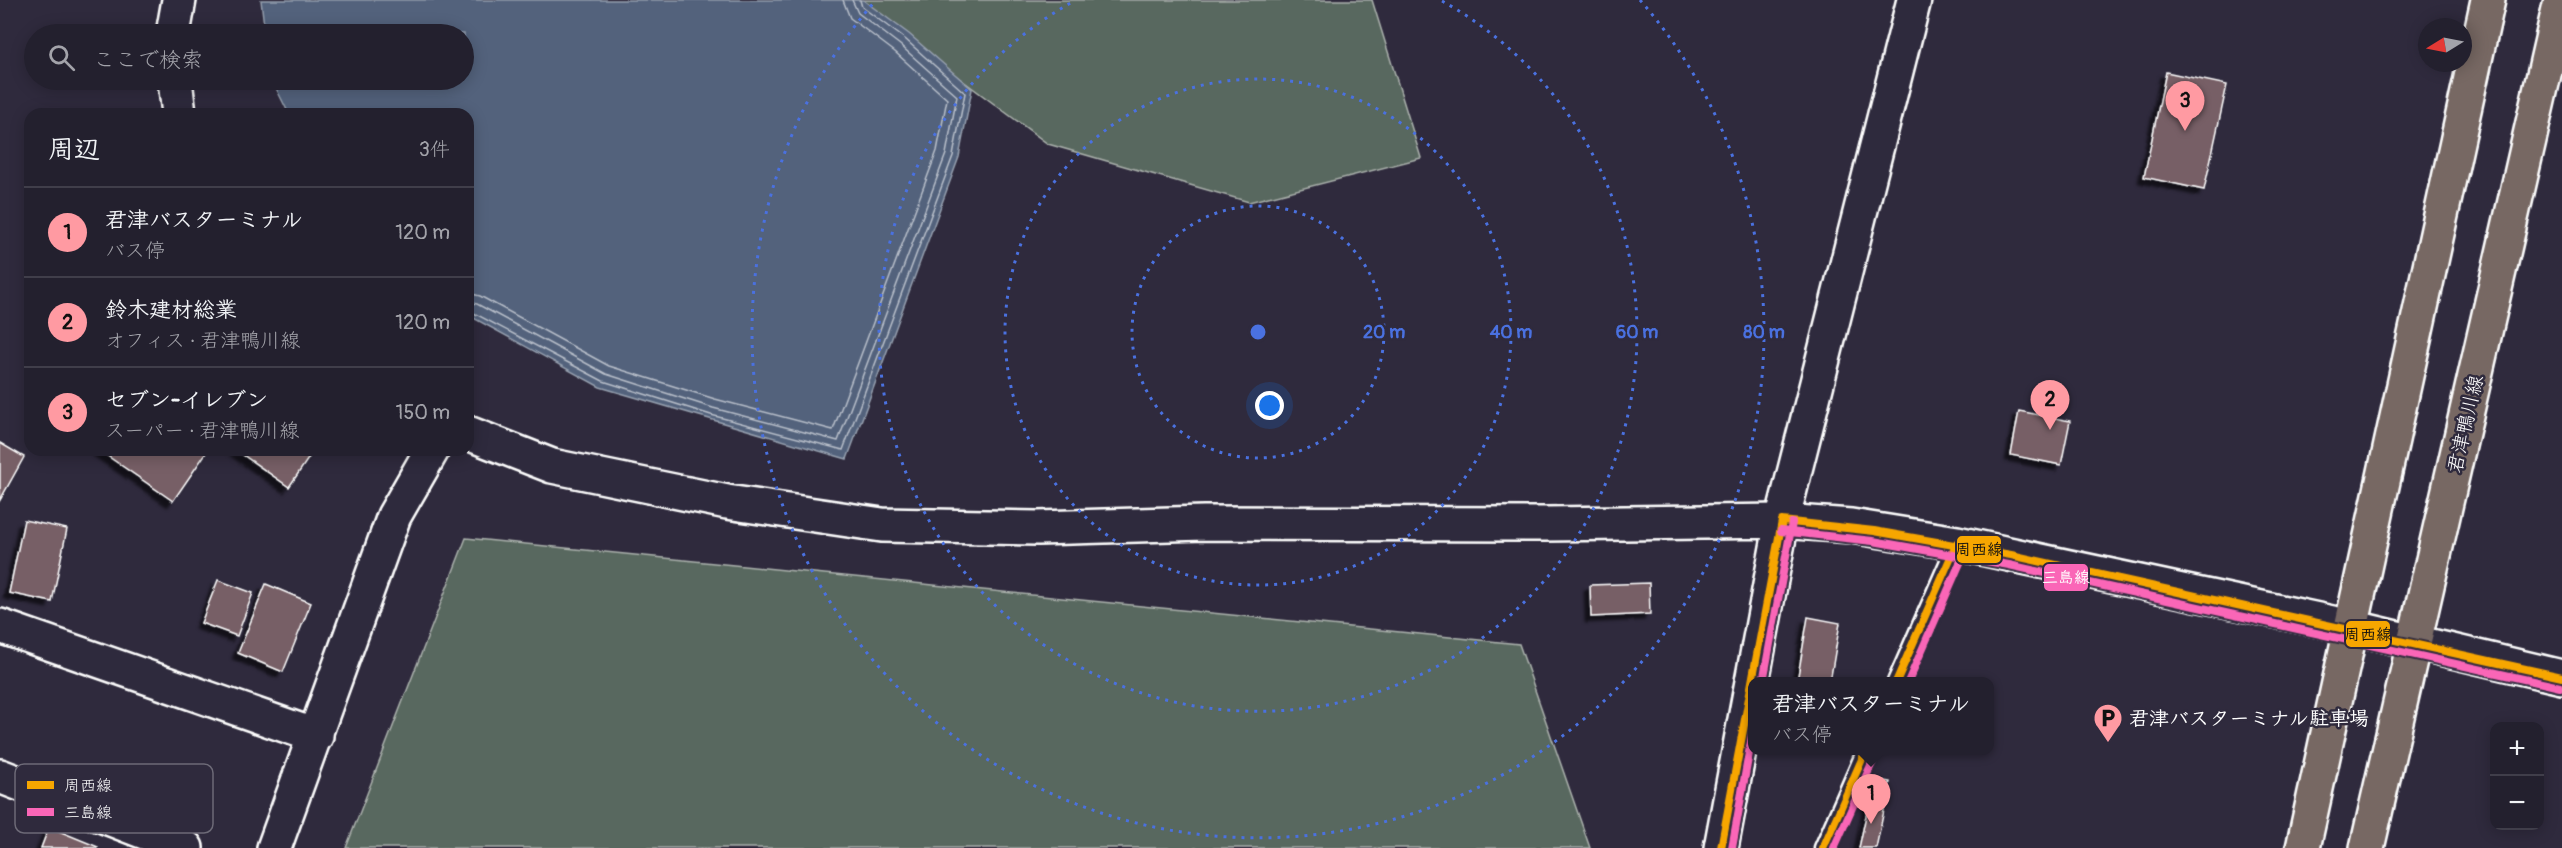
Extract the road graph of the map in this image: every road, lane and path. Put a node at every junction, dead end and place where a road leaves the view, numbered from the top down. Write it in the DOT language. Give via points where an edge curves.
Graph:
graph roads {
  1 [pos="179,0"];
  2 [pos="1914,0"];
  3 [pos="2488,0"];
  4 [pos="2561,0"];
  5 [pos="175,24"];
  6 [pos="176,90"];
  7 [pos="178,108"];
  8 [pos="474,435"];
  9 [pos="429,456"];
  10 [pos="1782,520"];
  11 [pos="1957,543"];
  12 [pos="0,626"];
  13 [pos="2351,627"];
  14 [pos="2415,643"];
  15 [pos="1753,677"];
  16 [pos="1898,677"];
  17 [pos="2562,677"];
  18 [pos="1748,703"];
  19 [pos="316,736"];
  20 [pos="1864,755"];
  21 [pos="0,776"];
  22 [pos="15,782"];
  23 [pos="147,833"];
  24 [pos="186,848"];
  25 [pos="274,848"];
  26 [pos="1721,848"];
  27 [pos="1823,848"];
  28 [pos="2303,848"];
  29 [pos="2367,848"];
  1 -- 5 [label="street"];
  2 -- 10 [label="street"];
  3 -- 13 [label="main road"];
  4 -- 14 [label="main road, 君津鴨川線"];
  6 -- 7 [label="street"];
  8 -- 10 [label="street" via="552,466 727,502 882,525 1038,528 1204,523"];
  9 -- 19 [label="street" via="394,516"];
  10 -- 11 [label="street" via="1851,526"];
  10 -- 15 [label="street"];
  11 -- 13 [label="street"];
  11 -- 16 [label="lane"];
  12 -- 19 [label="street"];
  13 -- 14 [label="street"];
  13 -- 28 [label="main road"];
  14 -- 17 [label="street"];
  14 -- 29 [label="main road, 君津鴨川線"];
  18 -- 26 [label="street"];
  19 -- 25 [label="street"];
  20 -- 27 [label="lane"];
  21 -- 22 [label="street"];
  23 -- 24 [label="street"];
}
